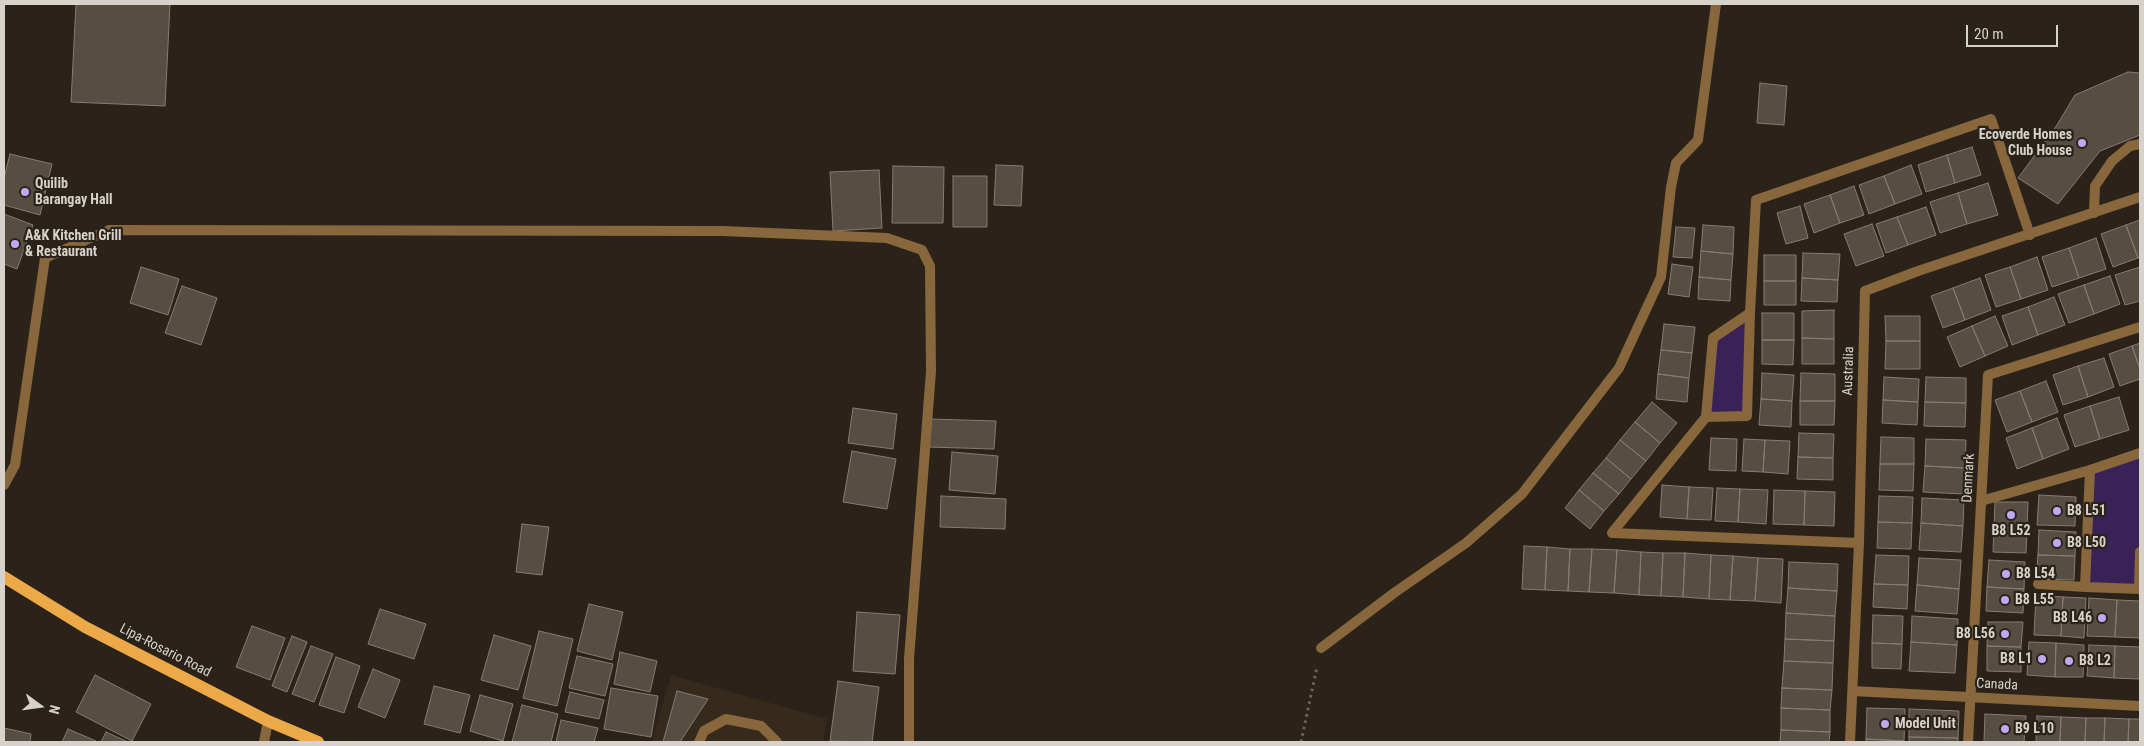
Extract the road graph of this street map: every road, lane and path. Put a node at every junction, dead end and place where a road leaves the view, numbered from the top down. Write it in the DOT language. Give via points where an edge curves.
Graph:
graph roads {
  1 [pos="1716,4"];
  2 [pos="2140,144"];
  3 [pos="2140,197"];
  4 [pos="2094,213"];
  5 [pos="2030,235"];
  6 [pos="1750,313"];
  7 [pos="2140,327"];
  8 [pos="1706,417"];
  9 [pos="2140,453"];
  10 [pos="2090,470"];
  11 [pos="4,485"];
  12 [pos="1981,501"];
  13 [pos="1859,543"];
  14 [pos="2140,552"];
  15 [pos="4,578"];
  16 [pos="2038,584"];
  17 [pos="2085,586"];
  18 [pos="2140,589"];
  19 [pos="1321,648"];
  20 [pos="1852,691"];
  21 [pos="1970,697"];
  22 [pos="2140,706"];
  23 [pos="268,720"];
  24 [pos="264,742"];
  25 [pos="318,742"];
  26 [pos="699,742"];
  27 [pos="777,742"];
  28 [pos="908,742"];
  29 [pos="1301,742"];
  30 [pos="1850,742"];
  31 [pos="1968,742"];
  1 -- 19 [label="street" via="1698,140 1676,163 1660,277 1619,368 1522,494 1466,543"];
  2 -- 4 [label="street" via="2130,146 2112,162 2095,186"];
  3 -- 4 [label="street, Australia"];
  4 -- 5 [label="street, Australia"];
  5 -- 6 [label="street" via="1991,119 1756,200"];
  5 -- 13 [label="street, Australia" via="1865,291"];
  6 -- 8 [label="street" via="1713,338"];
  6 -- 8 [label="street" via="1747,416"];
  7 -- 12 [label="street, Denmark" via="1988,375"];
  8 -- 13 [label="street" via="1612,533"];
  9 -- 10 [label="street"];
  10 -- 12 [label="street"];
  10 -- 17 [label="street"];
  11 -- 28 [label="street" via="15,465 45,258 109,230 723,231 887,238 922,250 930,266 931,371 909,659"];
  12 -- 21 [label="street, Denmark"];
  13 -- 20 [label="street, Australia"];
  14 -- 18 [label="street"];
  15 -- 23 [label="main road, Lipa-Rosario Road" via="85,627"];
  16 -- 17 [label="street"];
  17 -- 18 [label="street"];
  19 -- 29 [label="path"];
  20 -- 21 [label="street, Canada"];
  20 -- 30 [label="street, Australia"];
  21 -- 22 [label="street, Canada"];
  21 -- 31 [label="street, Denmark"];
  23 -- 24 [label="street"];
  23 -- 25 [label="main road, Lipa-Rosario Road"];
  26 -- 27 [label="street" via="704,731 726,718 760,726"];
}
